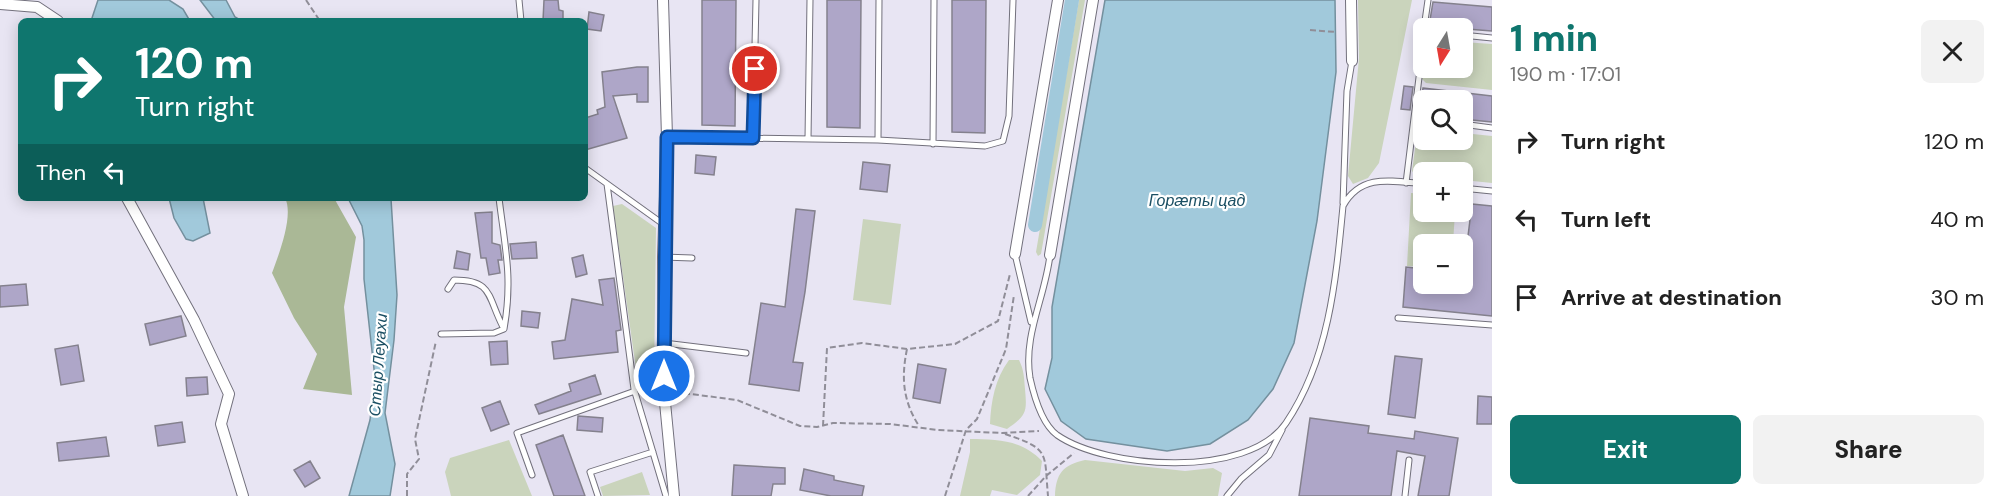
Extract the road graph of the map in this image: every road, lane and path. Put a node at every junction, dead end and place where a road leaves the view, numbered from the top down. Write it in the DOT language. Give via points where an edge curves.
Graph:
graph roads {
  1 [pos="306,0"];
  2 [pos="519,0"];
  3 [pos="663,0"];
  4 [pos="756,0"];
  5 [pos="810,0"];
  6 [pos="879,0"];
  7 [pos="934,0"];
  8 [pos="1012,0"];
  9 [pos="1058,0"];
  10 [pos="1092,0"];
  11 [pos="1351,0"];
  12 [pos="1428,0"];
  13 [pos="0,4"];
  14 [pos="54,18"];
  15 [pos="318,18"];
  16 [pos="521,18"];
  17 [pos="1425,18"];
  18 [pos="1310,30"];
  19 [pos="1336,32"];
  20 [pos="1473,36"];
  21 [pos="1492,38"];
  22 [pos="1352,61"];
  23 [pos="1473,125"];
  24 [pos="1492,128"];
  25 [pos="1413,133"];
  26 [pos="667,137"];
  27 [pos="753,138"];
  28 [pos="808,138"];
  29 [pos="878,140"];
  30 [pos="933,144"];
  31 [pos="588,170"];
  32 [pos="1406,183"];
  33 [pos="1413,183"];
  34 [pos="606,184"];
  35 [pos="1473,189"];
  36 [pos="1492,191"];
  37 [pos="129,201"];
  38 [pos="499,201"];
  39 [pos="1343,206"];
  40 [pos="664,225"];
  41 [pos="1016,254"];
  42 [pos="1050,255"];
  43 [pos="663,257"];
  44 [pos="692,258"];
  45 [pos="1014,288"];
  46 [pos="448,289"];
  47 [pos="1398,318"];
  48 [pos="1032,323"];
  49 [pos="1492,326"];
  50 [pos="504,329"];
  51 [pos="441,334"];
  52 [pos="664,343"];
  53 [pos="907,349"];
  54 [pos="746,353"];
  55 [pos="635,391"];
  56 [pos="664,392"];
  57 [pos="1286,423"];
  58 [pos="823,426"];
  59 [pos="919,427"];
  60 [pos="966,429"];
  61 [pos="1002,433"];
  62 [pos="1057,435"];
  63 [pos="1083,449"];
  64 [pos="653,452"];
  65 [pos="1409,460"];
  66 [pos="532,475"];
  67 [pos="1046,476"];
  68 [pos="243,496"];
  69 [pos="407,496"];
  70 [pos="598,496"];
  71 [pos="666,496"];
  72 [pos="674,496"];
  73 [pos="945,496"];
  74 [pos="1028,496"];
  75 [pos="1048,496"];
  76 [pos="1227,496"];
  77 [pos="1405,496"];
  1 -- 15 [label="path"];
  2 -- 16 [label="lane"];
  3 -- 26 [label="street"];
  4 -- 27 [label="lane"];
  5 -- 28 [label="lane"];
  6 -- 29 [label="lane"];
  7 -- 30 [label="lane"];
  8 -- 30 [label="lane" via="1009,116 1003,141 985,146"];
  9 -- 41 [label="street"];
  10 -- 42 [label="street"];
  11 -- 22 [label="street"];
  12 -- 17 [label="lane"];
  13 -- 14 [label="street" via="37,7"];
  18 -- 19 [label="path"];
  20 -- 21 [label="lane"];
  22 -- 39 [label="lane" via="1347,91"];
  23 -- 24 [label="lane"];
  25 -- 32 [label="lane"];
  26 -- 27 [label="lane"];
  26 -- 40 [label="street"];
  27 -- 28 [label="lane"];
  28 -- 29 [label="lane"];
  29 -- 30 [label="lane"];
  31 -- 34 [label="lane"];
  32 -- 33 [label="lane"];
  32 -- 39 [label="lane" via="1369,182 1355,190"];
  34 -- 40 [label="lane"];
  34 -- 55 [label="lane"];
  35 -- 36 [label="lane"];
  37 -- 68 [label="street" via="194,320 228,394 221,424"];
  38 -- 50 [label="lane" via="509,261"];
  39 -- 57 [label="lane" via="1328,325"];
  40 -- 43 [label="street"];
  41 -- 48 [label="lane"];
  41 -- 53 [label="path" via="998,321 955,344"];
  42 -- 48 [label="lane" via="1040,306"];
  43 -- 44 [label="lane"];
  43 -- 52 [label="street"];
  45 -- 60 [label="path" via="1006,349 977,420"];
  46 -- 50 [label="lane" via="454,280 474,280 483,285"];
  47 -- 49 [label="lane"];
  48 -- 62 [label="lane" via="1028,360 1031,381 1040,410"];
  50 -- 51 [label="lane" via="494,333"];
  51 -- 69 [label="path" via="435,342 415,439 418,459 407,474"];
  52 -- 54 [label="lane"];
  52 -- 56 [label="street"];
  53 -- 58 [label="path" via="862,343 827,348"];
  53 -- 59 [label="path" via="903,387 908,409"];
  55 -- 64 [label="lane"];
  55 -- 66 [label="lane" via="517,433"];
  56 -- 58 [label="path" via="737,400 800,426"];
  56 -- 72 [label="street"];
  57 -- 63 [label="lane" via="1275,435 1251,449 1223,459 1189,463 1146,460"];
  57 -- 76 [label="lane" via="1269,455"];
  58 -- 59 [label="path" via="833,423"];
  59 -- 60 [label="path"];
  60 -- 61 [label="path"];
  60 -- 73 [label="path"];
  61 -- 62 [label="path" via="1037,430"];
  61 -- 67 [label="path" via="1029,442 1042,452 1047,463"];
  62 -- 63 [label="lane"];
  63 -- 67 [label="path"];
  64 -- 70 [label="lane" via="590,472"];
  64 -- 71 [label="lane"];
  65 -- 77 [label="lane"];
  67 -- 74 [label="path"];
  67 -- 75 [label="path"];
}
